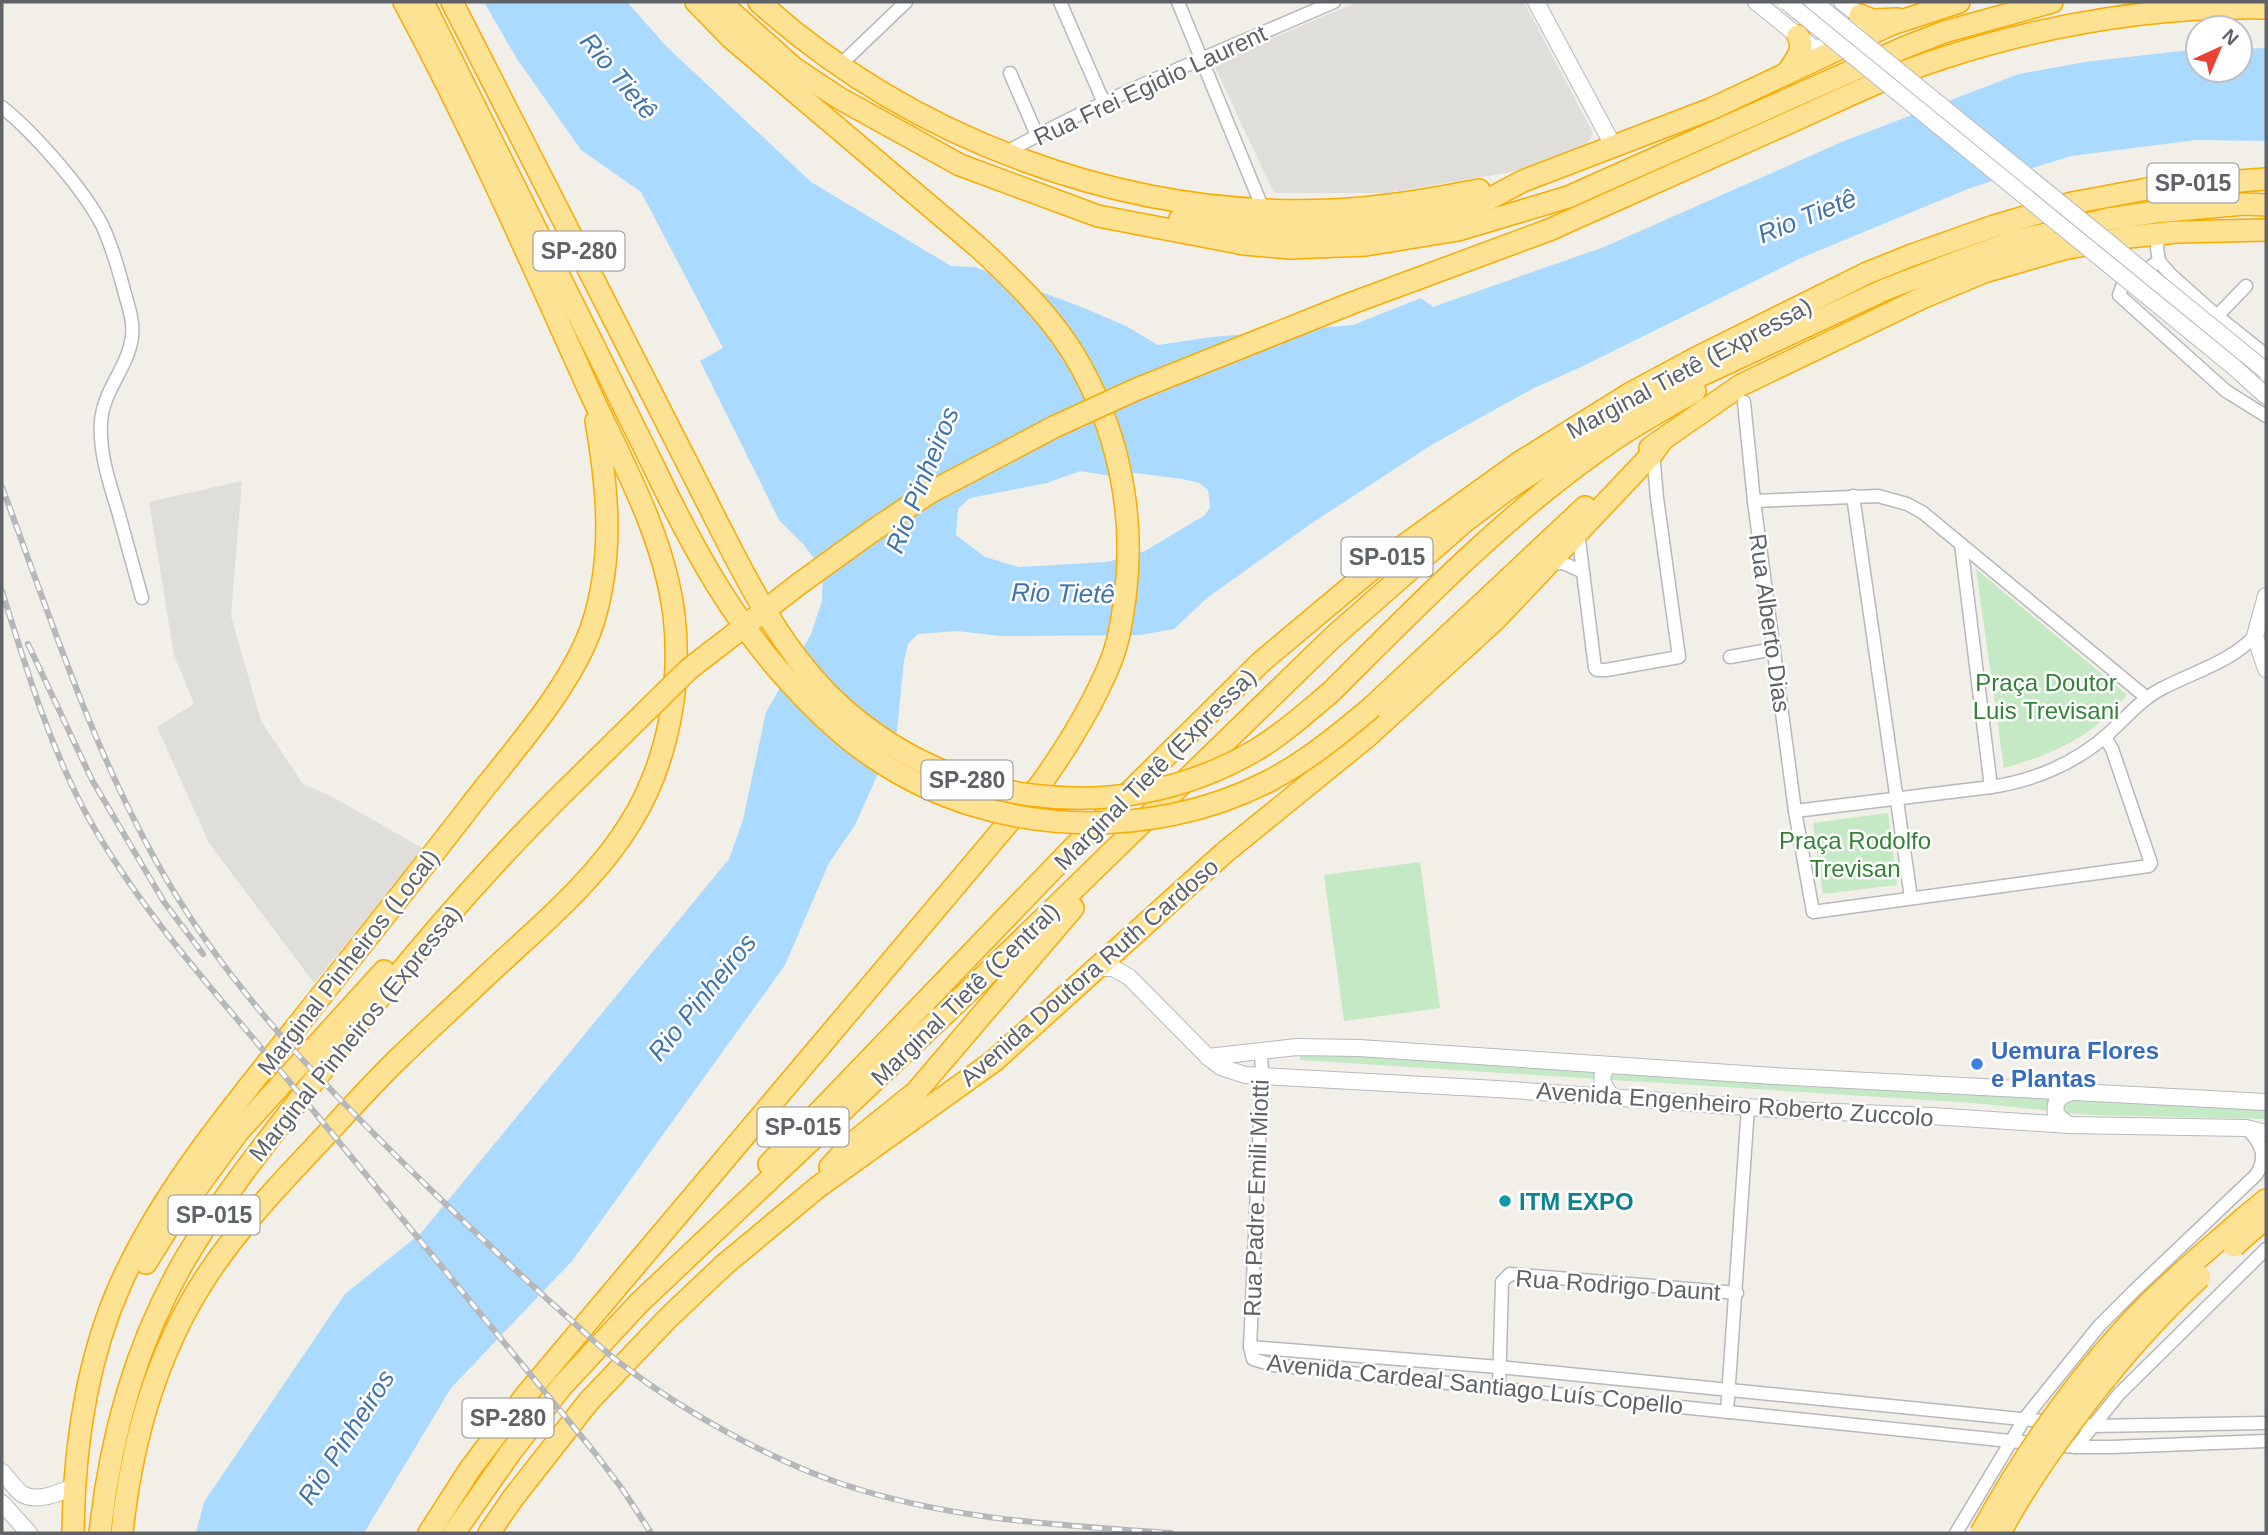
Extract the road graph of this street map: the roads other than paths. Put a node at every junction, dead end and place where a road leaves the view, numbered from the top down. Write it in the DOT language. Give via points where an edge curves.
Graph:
graph roads {
  1 [pos="404,2"];
  2 [pos="422,2"];
  3 [pos="452,2"];
  4 [pos="696,2"];
  5 [pos="720,2"];
  6 [pos="759,2"];
  7 [pos="906,2"];
  8 [pos="1060,2"];
  9 [pos="1178,2"];
  10 [pos="1334,2"];
  11 [pos="1536,2"];
  12 [pos="1756,2"];
  13 [pos="1787,2"];
  14 [pos="1814,2"];
  15 [pos="1842,2"];
  16 [pos="1959,2"];
  17 [pos="2052,2"];
  18 [pos="2266,8"];
  19 [pos="1860,15"];
  20 [pos="1906,19"];
  21 [pos="1798,36"];
  22 [pos="1201,58"];
  23 [pos="839,66"];
  24 [pos="1010,73"];
  25 [pos="1786,74"];
  26 [pos="1104,103"];
  27 [pos="2,107"];
  28 [pos="1037,135"];
  29 [pos="1614,148"];
  30 [pos="1005,153"];
  31 [pos="2266,179"];
  32 [pos="1522,181"];
  33 [pos="1047,196"];
  34 [pos="2266,205"];
  35 [pos="1263,209"];
  36 [pos="2266,230"];
  37 [pos="2159,234"];
  38 [pos="2159,261"];
  39 [pos="2246,286"];
  40 [pos="2217,316"];
  41 [pos="2266,355"];
  42 [pos="1735,359"];
  43 [pos="2266,371"];
  44 [pos="592,395"];
  45 [pos="2266,396"];
  46 [pos="1744,402"];
  47 [pos="2266,416"];
  48 [pos="1658,446"];
  49 [pos="1627,481"];
  50 [pos="1853,496"];
  51 [pos="1657,498"];
  52 [pos="1754,501"];
  53 [pos="1578,533"];
  54 [pos="1961,544"];
  55 [pos="1548,564"];
  56 [pos="1581,571"];
  57 [pos="2266,596"];
  58 [pos="142,598"];
  59 [pos="2255,636"];
  60 [pos="1774,649"];
  61 [pos="2242,649"];
  62 [pos="2259,653"];
  63 [pos="1730,657"];
  64 [pos="2266,669"];
  65 [pos="1331,692"];
  66 [pos="2147,698"];
  67 [pos="1258,711"];
  68 [pos="2105,737"];
  69 [pos="1991,787"];
  70 [pos="1895,798"];
  71 [pos="1795,811"];
  72 [pos="1911,898"];
  73 [pos="1126,941"];
  74 [pos="422,943"];
  75 [pos="1097,968"];
  76 [pos="1141,987"];
  77 [pos="1297,1047"];
  78 [pos="1261,1050"];
  79 [pos="1208,1057"];
  80 [pos="1609,1065"];
  81 [pos="1262,1077"];
  82 [pos="1301,1077"];
  83 [pos="1841,1079"];
  84 [pos="2070,1093"];
  85 [pos="1612,1097"];
  86 [pos="2266,1102"];
  87 [pos="1748,1107"];
  88 [pos="1838,1111"];
  89 [pos="2069,1125"];
  90 [pos="2246,1128"];
  91 [pos="2266,1133"];
  92 [pos="818,1187"];
  93 [pos="2266,1191"];
  94 [pos="751,1198"];
  95 [pos="2266,1200"];
  96 [pos="2255,1218"];
  97 [pos="2266,1249"];
  98 [pos="1737,1293"];
  99 [pos="1250,1347"];
  100 [pos="2067,1366"];
  101 [pos="1499,1367"];
  102 [pos="1614,1380"];
  103 [pos="90,1385"];
  104 [pos="1499,1388"];
  105 [pos="1729,1390"];
  106 [pos="2119,1394"];
  107 [pos="1611,1400"];
  108 [pos="1727,1412"];
  109 [pos="2025,1418"];
  110 [pos="2266,1423"];
  111 [pos="2092,1426"];
  112 [pos="2010,1441"];
  113 [pos="2266,1441"];
  114 [pos="556,1444"];
  115 [pos="2076,1447"];
  116 [pos="2,1472"];
  117 [pos="74,1486"];
  118 [pos="8,1490"];
  119 [pos="2,1503"];
  120 [pos="29,1533"];
  121 [pos="73,1533"];
  122 [pos="100,1533"];
  123 [pos="122,1533"];
  124 [pos="429,1533"];
  125 [pos="454,1533"];
  126 [pos="470,1533"];
  127 [pos="489,1533"];
  128 [pos="1956,1533"];
  129 [pos="1981,1533"];
  130 [pos="2000,1533"];
  1 -- 44 [label="highway" via="501,195"];
  2 -- 48 [label="highway, bridge" via="674,511 726,602 795,688 848,738 877,761 945,796 1003,813 1083,824 1154,818 1210,804 1268,781 1309,757 1372,707 1641,455"];
  3 -- 65 [label="highway, SP-280, bridge" via="738,562 799,662 859,721 912,759 955,776 1043,798 1089,799 1149,791 1254,751"];
  4 -- 124 [label="highway, SP-280" via="730,37 977,246 1044,314 1073,353 1106,424 1122,479 1129,553 1122,621 1111,659 1082,722 1040,785 493,1436"];
  5 -- 33 [label="highway" via="794,68 839,98 960,164"];
  6 -- 23 [label="highway"];
  7 -- 23 [label="street"];
  8 -- 26 [label="street"];
  9 -- 22 [label="street"];
  10 -- 22 [label="street, Rua Frei Egidio Laurent"];
  11 -- 29 [label="street"];
  12 -- 21 [label="street"];
  13 -- 45 [label="street, bridge"];
  14 -- 43 [label="street, bridge"];
  15 -- 19 [label="street"];
  16 -- 20 [label="highway"];
  17 -- 33 [label="highway" via="1944,32 1568,197 1458,230 1366,245 1289,248 1098,216"];
  18 -- 74 [label="highway, Marginal Pinheiros (Expressa) / SP-015, bridge" via="2140,12 2093,19 1944,58 1549,230 1352,303 1054,427 929,494 870,532 690,669 507,848"];
  19 -- 20 [label="highway" via="1872,20"];
  19 -- 21 [label="street" via="1853,29 1825,47 1812,47"];
  20 -- 25 [label="highway"];
  21 -- 25 [label="highway" via="1801,49"];
  22 -- 26 [label="street, Rua Frei Egidio Laurent"];
  22 -- 35 [label="street"];
  23 -- 30 [label="highway" via="926,117"];
  24 -- 28 [label="street"];
  25 -- 29 [label="highway"];
  26 -- 28 [label="street, Rua Frei Egidio Laurent"];
  27 -- 58 [label="street" via="33,134 86,201 114,252 132,334 104,403 102,445"];
  28 -- 30 [label="street, Rua Frei Egidio Laurent"];
  29 -- 32 [label="highway"];
  30 -- 35 [label="highway" via="1058,173 1142,193"];
  31 -- 94 [label="highway, Marginal Tietê (Expressa) / SP-015" via="2120,193 1949,241 1867,274 1631,393 1520,462 1378,564 1261,662 1073,848 773,1158"];
  32 -- 33 [label="highway" via="1489,199 1435,216 1345,227 1241,226"];
  32 -- 35 [label="highway" via="1388,206"];
  34 -- 42 [label="highway, Marginal Tietê (Central) / SP-015" via="2108,219 2012,242 1884,290"];
  36 -- 37 [label="highway"];
  37 -- 38 [label="street"];
  37 -- 48 [label="highway" via="2063,249 1956,283 1741,385"];
  38 -- 40 [label="street"];
  38 -- 47 [label="street" via="2122,287 2119,295 2226,391"];
  39 -- 40 [label="street"];
  40 -- 41 [label="street"];
  42 -- 65 [label="highway, SP-015" via="1714,379 1613,440 1546,491 1457,569"];
  42 -- 67 [label="highway, Marginal Tietê (Central)" via="1648,400 1508,489 1407,571"];
  44 -- 103 [label="highway, Marginal Pinheiros (Local)" via="607,484 608,540 601,593 578,658 553,698 177,1184 121,1284 104,1326"];
  44 -- 123 [label="highway" via="655,538 674,614 677,664 671,711 648,791 614,848 589,877 396,1060 244,1225 205,1278 183,1316 149,1399"];
  46 -- 52 [label="street, Rua Alberto Dias"];
  48 -- 49 [label="highway, Avenida Doutora Ruth Cardoso"];
  48 -- 51 [label="street"];
  49 -- 51 [label="street" via="1644,483"];
  49 -- 53 [label="highway, Avenida Doutora Ruth Cardoso"];
  50 -- 52 [label="street"];
  50 -- 54 [label="street" via="1878,496 1907,505"];
  50 -- 70 [label="street"];
  51 -- 56 [label="street" via="1680,656 1597,670"];
  52 -- 60 [label="street, Rua Alberto Dias"];
  53 -- 55 [label="highway, Avenida Doutora Ruth Cardoso"];
  53 -- 56 [label="street"];
  54 -- 66 [label="street"];
  54 -- 69 [label="street"];
  55 -- 56 [label="street" via="1563,563"];
  55 -- 73 [label="highway, Avenida Doutora Ruth Cardoso" via="1495,620 1368,736 1224,853"];
  57 -- 59 [label="street"];
  59 -- 61 [label="street"];
  59 -- 62 [label="street"];
  60 -- 63 [label="street"];
  60 -- 71 [label="street, Rua Alberto Dias"];
  61 -- 62 [label="street"];
  61 -- 66 [label="street"];
  62 -- 64 [label="street"];
  66 -- 68 [label="street"];
  67 -- 92 [label="highway" via="1252,731 1137,837 915,1092 833,1160"];
  67 -- 94 [label="highway, Marginal Tietê (Central)"];
  68 -- 69 [label="street" via="2060,766 2017,783"];
  68 -- 72 [label="street" via="2145,840 2149,866"];
  69 -- 70 [label="street"];
  70 -- 71 [label="street"];
  70 -- 72 [label="street"];
  71 -- 72 [label="street, Rua Alberto Dias" via="1813,912"];
  73 -- 75 [label="highway, Avenida Doutora Ruth Cardoso"];
  73 -- 76 [label="street, Avenida Engenheiro Roberto Zuccolo" via="1125,959"];
  74 -- 103 [label="highway" via="368,988 206,1174 152,1252"];
  74 -- 122 [label="highway, Marginal Pinheiros (Expressa) / SP-015" via="241,1177 183,1262 144,1344 126,1397 104,1492"];
  75 -- 76 [label="street, Avenida Engenheiro Roberto Zuccolo" via="1120,971"];
  75 -- 92 [label="highway, Avenida Doutora Ruth Cardoso" via="994,1061"];
  76 -- 79 [label="street, Avenida Engenheiro Roberto Zuccolo"];
  77 -- 78 [label="street, Avenida Engenheiro Roberto Zuccolo"];
  77 -- 80 [label="street, Avenida Engenheiro Roberto Zuccolo"];
  77 -- 82 [label="street" via="1292,1059"];
  78 -- 79 [label="street, Avenida Engenheiro Roberto Zuccolo"];
  78 -- 81 [label="street, Rua Padre Emili Miotti"];
  79 -- 81 [label="street, Avenida Engenheiro Roberto Zuccolo" via="1233,1072"];
  80 -- 83 [label="street, Avenida Engenheiro Roberto Zuccolo"];
  80 -- 85 [label="street" via="1601,1079"];
  81 -- 82 [label="street, Avenida Engenheiro Roberto Zuccolo"];
  81 -- 99 [label="street, Rua Padre Emili Miotti"];
  82 -- 85 [label="street, Avenida Engenheiro Roberto Zuccolo"];
  83 -- 84 [label="street, Avenida Engenheiro Roberto Zuccolo"];
  83 -- 88 [label="street" via="1848,1092"];
  84 -- 86 [label="street, Avenida Engenheiro Roberto Zuccolo"];
  84 -- 89 [label="street" via="2057,1100 2055,1108 2056,1115"];
  85 -- 87 [label="street, Avenida Engenheiro Roberto Zuccolo"];
  87 -- 88 [label="street, Avenida Engenheiro Roberto Zuccolo"];
  87 -- 98 [label="street"];
  88 -- 89 [label="street, Avenida Engenheiro Roberto Zuccolo"];
  89 -- 90 [label="street, Avenida Engenheiro Roberto Zuccolo"];
  90 -- 91 [label="street, Avenida Engenheiro Roberto Zuccolo"];
  90 -- 100 [label="street" via="2262,1151 2256,1175 2099,1326"];
  92 -- 114 [label="highway, Avenida Doutora Ruth Cardoso" via="670,1317 603,1385"];
  93 -- 96 [label="street"];
  94 -- 125 [label="highway, Marginal Tietê (Expressa) / SP-015" via="639,1303 581,1365 510,1453"];
  95 -- 96 [label="highway"];
  96 -- 129 [label="highway, bridge" via="2146,1306 2076,1385 2026,1456"];
  96 -- 130 [label="highway, bridge" via="2136,1342 2093,1394 2042,1463"];
  97 -- 106 [label="street"];
  98 -- 101 [label="street, Rua Rodrigo Daunt" via="1507,1276 1502,1282"];
  98 -- 105 [label="street"];
  99 -- 101 [label="street, Avenida Cardeal Santiago Luís Copello"];
  99 -- 104 [label="street, Avenida Cardeal Santiago Luís Copello" via="1253,1359 1264,1363"];
  100 -- 106 [label="street" via="2071,1378 2084,1390 2094,1395"];
  100 -- 109 [label="street"];
  101 -- 102 [label="street, Avenida Cardeal Santiago Luís Copello"];
  101 -- 104 [label="street"];
  102 -- 105 [label="street, Avenida Cardeal Santiago Luís Copello"];
  102 -- 107 [label="street"];
  103 -- 117 [label="highway, Marginal Pinheiros (Local)"];
  104 -- 107 [label="street, Avenida Cardeal Santiago Luís Copello"];
  105 -- 108 [label="street"];
  105 -- 109 [label="street, Avenida Cardeal Santiago Luís Copello"];
  106 -- 111 [label="street"];
  107 -- 108 [label="street, Avenida Cardeal Santiago Luís Copello"];
  108 -- 112 [label="street, Avenida Cardeal Santiago Luís Copello"];
  109 -- 111 [label="street, Avenida Cardeal Santiago Luís Copello"];
  109 -- 112 [label="street"];
  110 -- 111 [label="street, Avenida Cardeal Santiago Luís Copello"];
  111 -- 115 [label="street"];
  112 -- 115 [label="street, Avenida Cardeal Santiago Luís Copello"];
  112 -- 128 [label="street"];
  113 -- 115 [label="street, Avenida Cardeal Santiago Luís Copello"];
  114 -- 126 [label="highway" via="531,1458"];
  114 -- 127 [label="highway, Avenida Doutora Ruth Cardoso"];
  116 -- 118 [label="street"];
  117 -- 118 [label="street" via="37,1497"];
  117 -- 121 [label="highway, Marginal Pinheiros (Local)"];
  119 -- 120 [label="street"];
}
